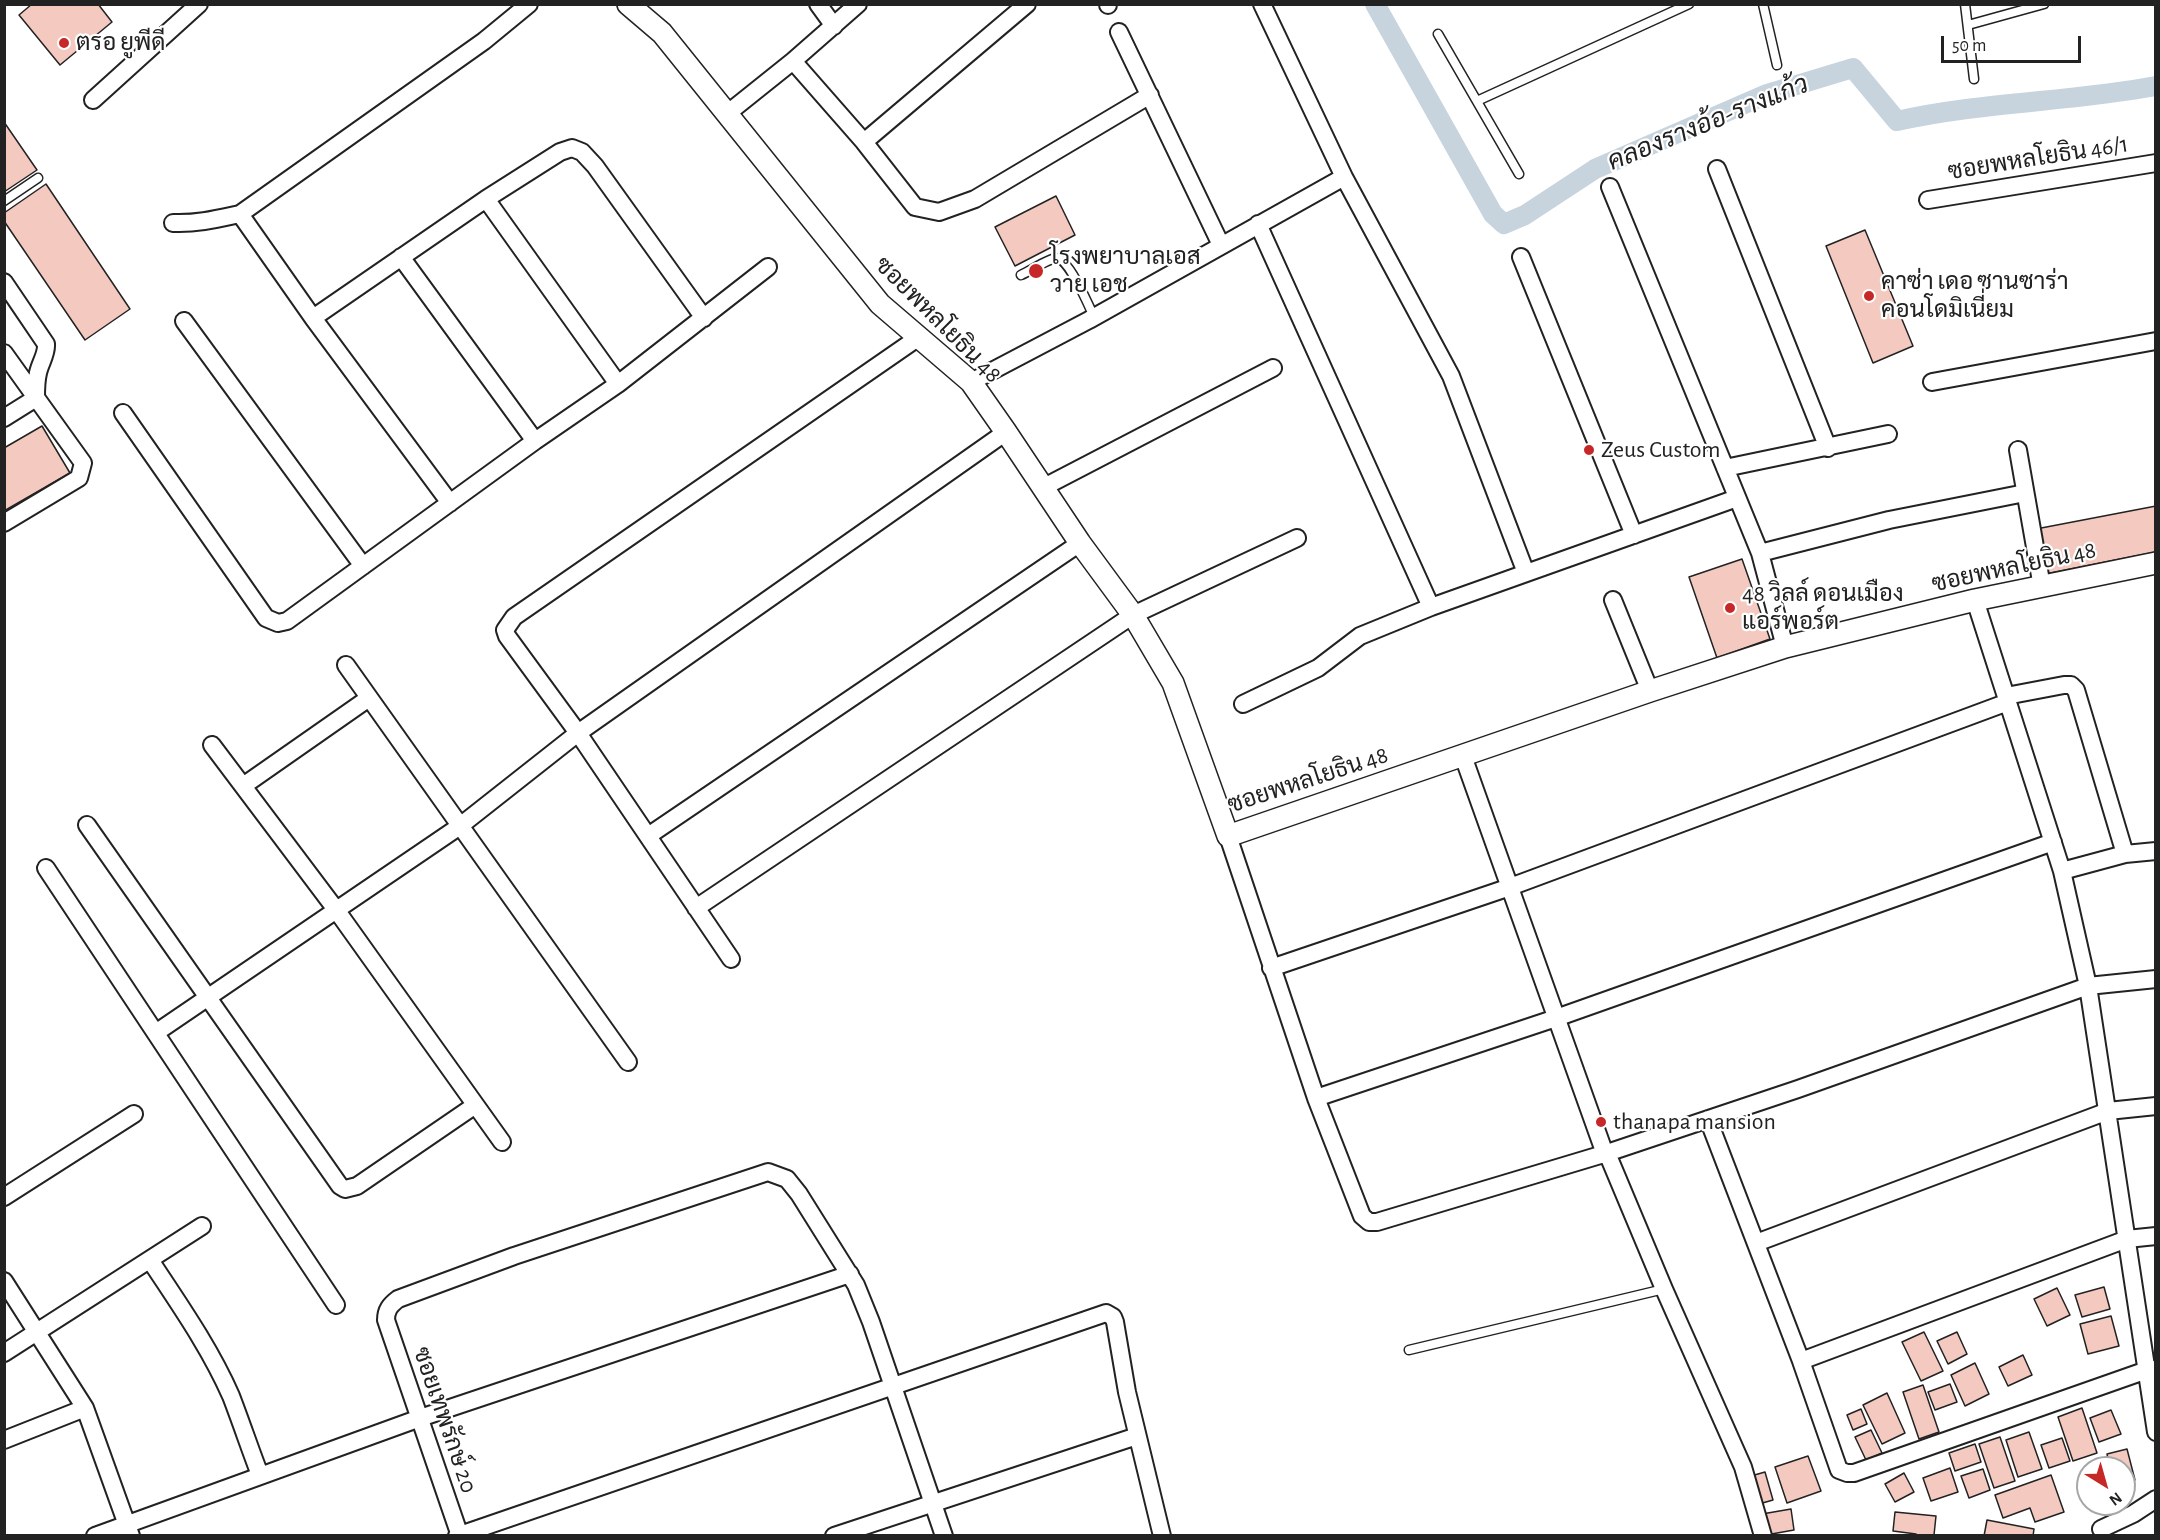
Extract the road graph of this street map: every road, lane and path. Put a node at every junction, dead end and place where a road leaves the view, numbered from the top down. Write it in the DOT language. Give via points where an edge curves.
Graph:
graph roads {
  1 [pos="199,4"];
  2 [pos="529,4"];
  3 [pos="628,4"];
  4 [pos="818,4"];
  5 [pos="858,4"];
  6 [pos="1027,4"];
  7 [pos="1262,4"];
  8 [pos="1689,4"];
  9 [pos="1763,4"];
  10 [pos="1965,4"];
  11 [pos="2044,4"];
  12 [pos="1968,25"];
  13 [pos="834,26"];
  14 [pos="1119,32"];
  15 [pos="1438,34"];
  16 [pos="793,61"];
  17 [pos="1777,65"];
  18 [pos="1974,79"];
  19 [pos="1150,95"];
  20 [pos="93,100"];
  21 [pos="1477,101"];
  22 [pos="728,113"];
  23 [pos="864,142"];
  24 [pos="2156,163"];
  25 [pos="1718,169"];
  26 [pos="1519,174"];
  27 [pos="1344,177"];
  28 [pos="38,178"];
  29 [pos="1610,187"];
  30 [pos="486,199"];
  31 [pos="1928,200"];
  32 [pos="4,201"];
  33 [pos="240,214"];
  34 [pos="173,223"];
  35 [pos="1258,224"];
  36 [pos="1221,244"];
  37 [pos="400,257"];
  38 [pos="1521,257"];
  39 [pos="768,267"];
  40 [pos="1022,275"];
  41 [pos="4,282"];
  42 [pos="1094,317"];
  43 [pos="313,318"];
  44 [pos="704,318"];
  45 [pos="184,321"];
  46 [pos="919,337"];
  47 [pos="2156,341"];
  48 [pos="4,353"];
  49 [pos="1273,368"];
  50 [pos="971,382"];
  51 [pos="1932,382"];
  52 [pos="618,384"];
  53 [pos="36,398"];
  54 [pos="123,413"];
  55 [pos="4,418"];
  56 [pos="1006,432"];
  57 [pos="1888,434"];
  58 [pos="535,441"];
  59 [pos="1828,448"];
  60 [pos="2018,450"];
  61 [pos="1725,468"];
  62 [pos="1044,487"];
  63 [pos="2025,493"];
  64 [pos="1737,498"];
  65 [pos="450,503"];
  66 [pos="4,523"];
  67 [pos="1634,535"];
  68 [pos="1297,538"];
  69 [pos="1080,543"];
  70 [pos="1760,554"];
  71 [pos="2156,563"];
  72 [pos="363,566"];
  73 [pos="1526,573"];
  74 [pos="2042,587"];
  75 [pos="1613,600"];
  76 [pos="1975,600"];
  77 [pos="1431,607"];
  78 [pos="1132,615"];
  79 [pos="1785,647"];
  80 [pos="346,665"];
  81 [pos="1650,691"];
  82 [pos="369,698"];
  83 [pos="2007,699"];
  84 [pos="1243,704"];
  85 [pos="578,733"];
  86 [pos="212,745"];
  87 [pos="1463,756"];
  88 [pos="243,786"];
  89 [pos="87,825"];
  90 [pos="459,826"];
  91 [pos="648,836"];
  92 [pos="1228,836"];
  93 [pos="2053,842"];
  94 [pos="2156,851"];
  95 [pos="2125,854"];
  96 [pos="46,868"];
  97 [pos="2062,871"];
  98 [pos="1510,887"];
  99 [pos="696,908"];
  100 [pos="337,911"];
  101 [pos="731,959"];
  102 [pos="1271,968"];
  103 [pos="2156,979"];
  104 [pos="2088,986"];
  105 [pos="207,996"];
  106 [pos="1556,1017"];
  107 [pos="157,1032"];
  108 [pos="628,1062"];
  109 [pos="1316,1098"];
  110 [pos="474,1106"];
  111 [pos="2156,1106"];
  112 [pos="2108,1111"];
  113 [pos="134,1114"];
  114 [pos="1708,1119"];
  115 [pos="502,1143"];
  116 [pos="1606,1154"];
  117 [pos="4,1197"];
  118 [pos="202,1226"];
  119 [pos="2156,1236"];
  120 [pos="2127,1239"];
  121 [pos="1756,1244"];
  122 [pos="150,1260"];
  123 [pos="850,1274"];
  124 [pos="4,1281"];
  125 [pos="1664,1289"];
  126 [pos="336,1305"];
  127 [pos="36,1332"];
  128 [pos="1410,1350"];
  129 [pos="4,1353"];
  130 [pos="1801,1361"];
  131 [pos="2151,1369"];
  132 [pos="893,1388"];
  133 [pos="85,1408"];
  134 [pos="420,1418"];
  135 [pos="2156,1432"];
  136 [pos="1137,1436"];
  137 [pos="4,1440"];
  138 [pos="260,1475"];
  139 [pos="2156,1499"];
  140 [pos="932,1502"];
  141 [pos="2102,1529"];
  142 [pos="129,1530"];
  143 [pos="459,1535"];
  144 [pos="95,1536"];
  145 [pos="834,1536"];
  146 [pos="944,1536"];
  147 [pos="1162,1536"];
  148 [pos="1763,1536"];
  1 -- 20 [label="street"];
  2 -- 33 [label="street" via="484,41"];
  3 -- 22 [label="street, ซอยพหลโยธิน 48" via="662,33"];
  4 -- 13 [label="street"];
  5 -- 13 [label="street"];
  6 -- 23 [label="street"];
  7 -- 27 [label="street"];
  8 -- 21 [label="lane"];
  9 -- 17 [label="lane"];
  10 -- 12 [label="lane"];
  11 -- 12 [label="lane"];
  12 -- 18 [label="lane"];
  13 -- 16 [label="street"];
  14 -- 19 [label="street"];
  15 -- 21 [label="lane"];
  16 -- 22 [label="street"];
  16 -- 23 [label="street"];
  19 -- 23 [label="street" via="975,199 939,212 915,207"];
  19 -- 36 [label="street"];
  21 -- 26 [label="lane"];
  22 -- 46 [label="street, ซอยพหลโยธิน 48" via="880,304"];
  24 -- 31 [label="street, ซอยพหลโยธิน 46/1"];
  25 -- 59 [label="street"];
  27 -- 35 [label="street"];
  27 -- 73 [label="street" via="1451,376"];
  28 -- 32 [label="lane"];
  29 -- 61 [label="street"];
  30 -- 37 [label="street"];
  30 -- 44 [label="street" via="560,152 572,148 582,152"];
  30 -- 52 [label="street"];
  33 -- 34 [label="street" via="201,223"];
  33 -- 43 [label="street"];
  35 -- 36 [label="street"];
  35 -- 77 [label="street"];
  36 -- 42 [label="street"];
  37 -- 43 [label="street"];
  37 -- 58 [label="street"];
  38 -- 67 [label="street"];
  39 -- 44 [label="street"];
  40 -- 42 [label="lane" via="1056,258 1062,259"];
  41 -- 53 [label="street" via="46,344 36,380"];
  42 -- 50 [label="street"];
  43 -- 65 [label="street"];
  44 -- 52 [label="street"];
  45 -- 72 [label="street"];
  46 -- 50 [label="street, ซอยพหลโยธิน 48"];
  46 -- 85 [label="street" via="507,625 507,636"];
  47 -- 51 [label="street"];
  48 -- 53 [label="street"];
  49 -- 62 [label="street"];
  50 -- 56 [label="street, ซอยพหลโยธิน 48"];
  52 -- 58 [label="street"];
  53 -- 55 [label="street"];
  53 -- 66 [label="street" via="80,457 82,472 79,478"];
  54 -- 72 [label="street" via="266,618 278,623 286,621"];
  56 -- 62 [label="street, ซอยพหลโยธิน 48"];
  56 -- 85 [label="street"];
  57 -- 59 [label="street"];
  58 -- 65 [label="street"];
  59 -- 61 [label="street"];
  60 -- 63 [label="street"];
  61 -- 64 [label="street"];
  62 -- 69 [label="street, ซอยพหลโยธิน 48"];
  63 -- 70 [label="street" via="1889,520"];
  63 -- 74 [label="street"];
  64 -- 67 [label="street"];
  64 -- 70 [label="street"];
  65 -- 72 [label="street"];
  67 -- 73 [label="street"];
  68 -- 78 [label="street"];
  69 -- 78 [label="street, ซอยพหลโยธิน 48"];
  69 -- 91 [label="street"];
  70 -- 79 [label="street"];
  71 -- 74 [label="street, ซอยพหลโยธิน 48"];
  73 -- 77 [label="street"];
  74 -- 76 [label="street, ซอยพหลโยธิน 48"];
  75 -- 81 [label="street"];
  76 -- 79 [label="street, ซอยพหลโยธิน 48"];
  76 -- 83 [label="street"];
  77 -- 84 [label="street" via="1360,636 1318,668"];
  78 -- 92 [label="street, ซอยพหลโยธิน 48" via="1173,683"];
  78 -- 99 [label="street"];
  79 -- 81 [label="street, ซอยพหลโยธิน 48"];
  80 -- 82 [label="street"];
  81 -- 87 [label="street, ซอยพหลโยธิน 48"];
  82 -- 88 [label="street"];
  82 -- 90 [label="street"];
  83 -- 93 [label="street"];
  83 -- 95 [label="street" via="2064,684 2076,690"];
  83 -- 98 [label="street"];
  85 -- 90 [label="street"];
  85 -- 91 [label="street"];
  86 -- 88 [label="street"];
  87 -- 92 [label="street, ซอยพหลโยธิน 48"];
  87 -- 98 [label="street"];
  88 -- 100 [label="street"];
  89 -- 105 [label="street"];
  90 -- 100 [label="street"];
  90 -- 108 [label="street"];
  91 -- 99 [label="street"];
  92 -- 102 [label="street"];
  93 -- 97 [label="street"];
  93 -- 106 [label="street"];
  94 -- 95 [label="street"];
  95 -- 97 [label="street"];
  96 -- 107 [label="street"];
  97 -- 104 [label="street"];
  98 -- 102 [label="street"];
  98 -- 106 [label="street"];
  99 -- 101 [label="street"];
  100 -- 105 [label="street"];
  100 -- 110 [label="street"];
  102 -- 109 [label="street"];
  103 -- 104 [label="street"];
  104 -- 112 [label="street"];
  104 -- 114 [label="street"];
  105 -- 107 [label="street"];
  105 -- 110 [label="street" via="345,1189 357,1186"];
  106 -- 109 [label="street"];
  106 -- 116 [label="street"];
  107 -- 126 [label="street"];
  109 -- 116 [label="street" via="1362,1216 1369,1222"];
  110 -- 115 [label="street"];
  111 -- 112 [label="street"];
  112 -- 120 [label="street"];
  112 -- 121 [label="street"];
  113 -- 117 [label="street"];
  114 -- 116 [label="street"];
  114 -- 121 [label="street"];
  116 -- 125 [label="street"];
  118 -- 122 [label="street"];
  119 -- 120 [label="street"];
  120 -- 130 [label="street"];
  120 -- 131 [label="street"];
  121 -- 130 [label="street"];
  122 -- 127 [label="street"];
  122 -- 138 [label="street" via="215,1363"];
  123 -- 132 [label="street" via="865,1305"];
  123 -- 134 [label="street"];
  123 -- 134 [label="street, ซอยเทพรักษ์ 20" via="787,1179 768,1172 514,1256 390,1305 386,1320"];
  124 -- 127 [label="street"];
  125 -- 128 [label="lane"];
  125 -- 148 [label="street" via="1743,1467"];
  127 -- 129 [label="street"];
  127 -- 133 [label="street"];
  130 -- 131 [label="street" via="1839,1470 1847,1473"];
  131 -- 135 [label="street"];
  132 -- 136 [label="street" via="1106,1313 1115,1322"];
  132 -- 140 [label="street"];
  132 -- 143 [label="street"];
  133 -- 137 [label="street"];
  133 -- 142 [label="street"];
  134 -- 138 [label="street"];
  134 -- 143 [label="street, ซอยเทพรักษ์ 20"];
  136 -- 140 [label="street"];
  136 -- 147 [label="street"];
  138 -- 142 [label="street"];
  139 -- 141 [label="street"];
  140 -- 145 [label="street"];
  140 -- 146 [label="street"];
  142 -- 144 [label="street"];
}
